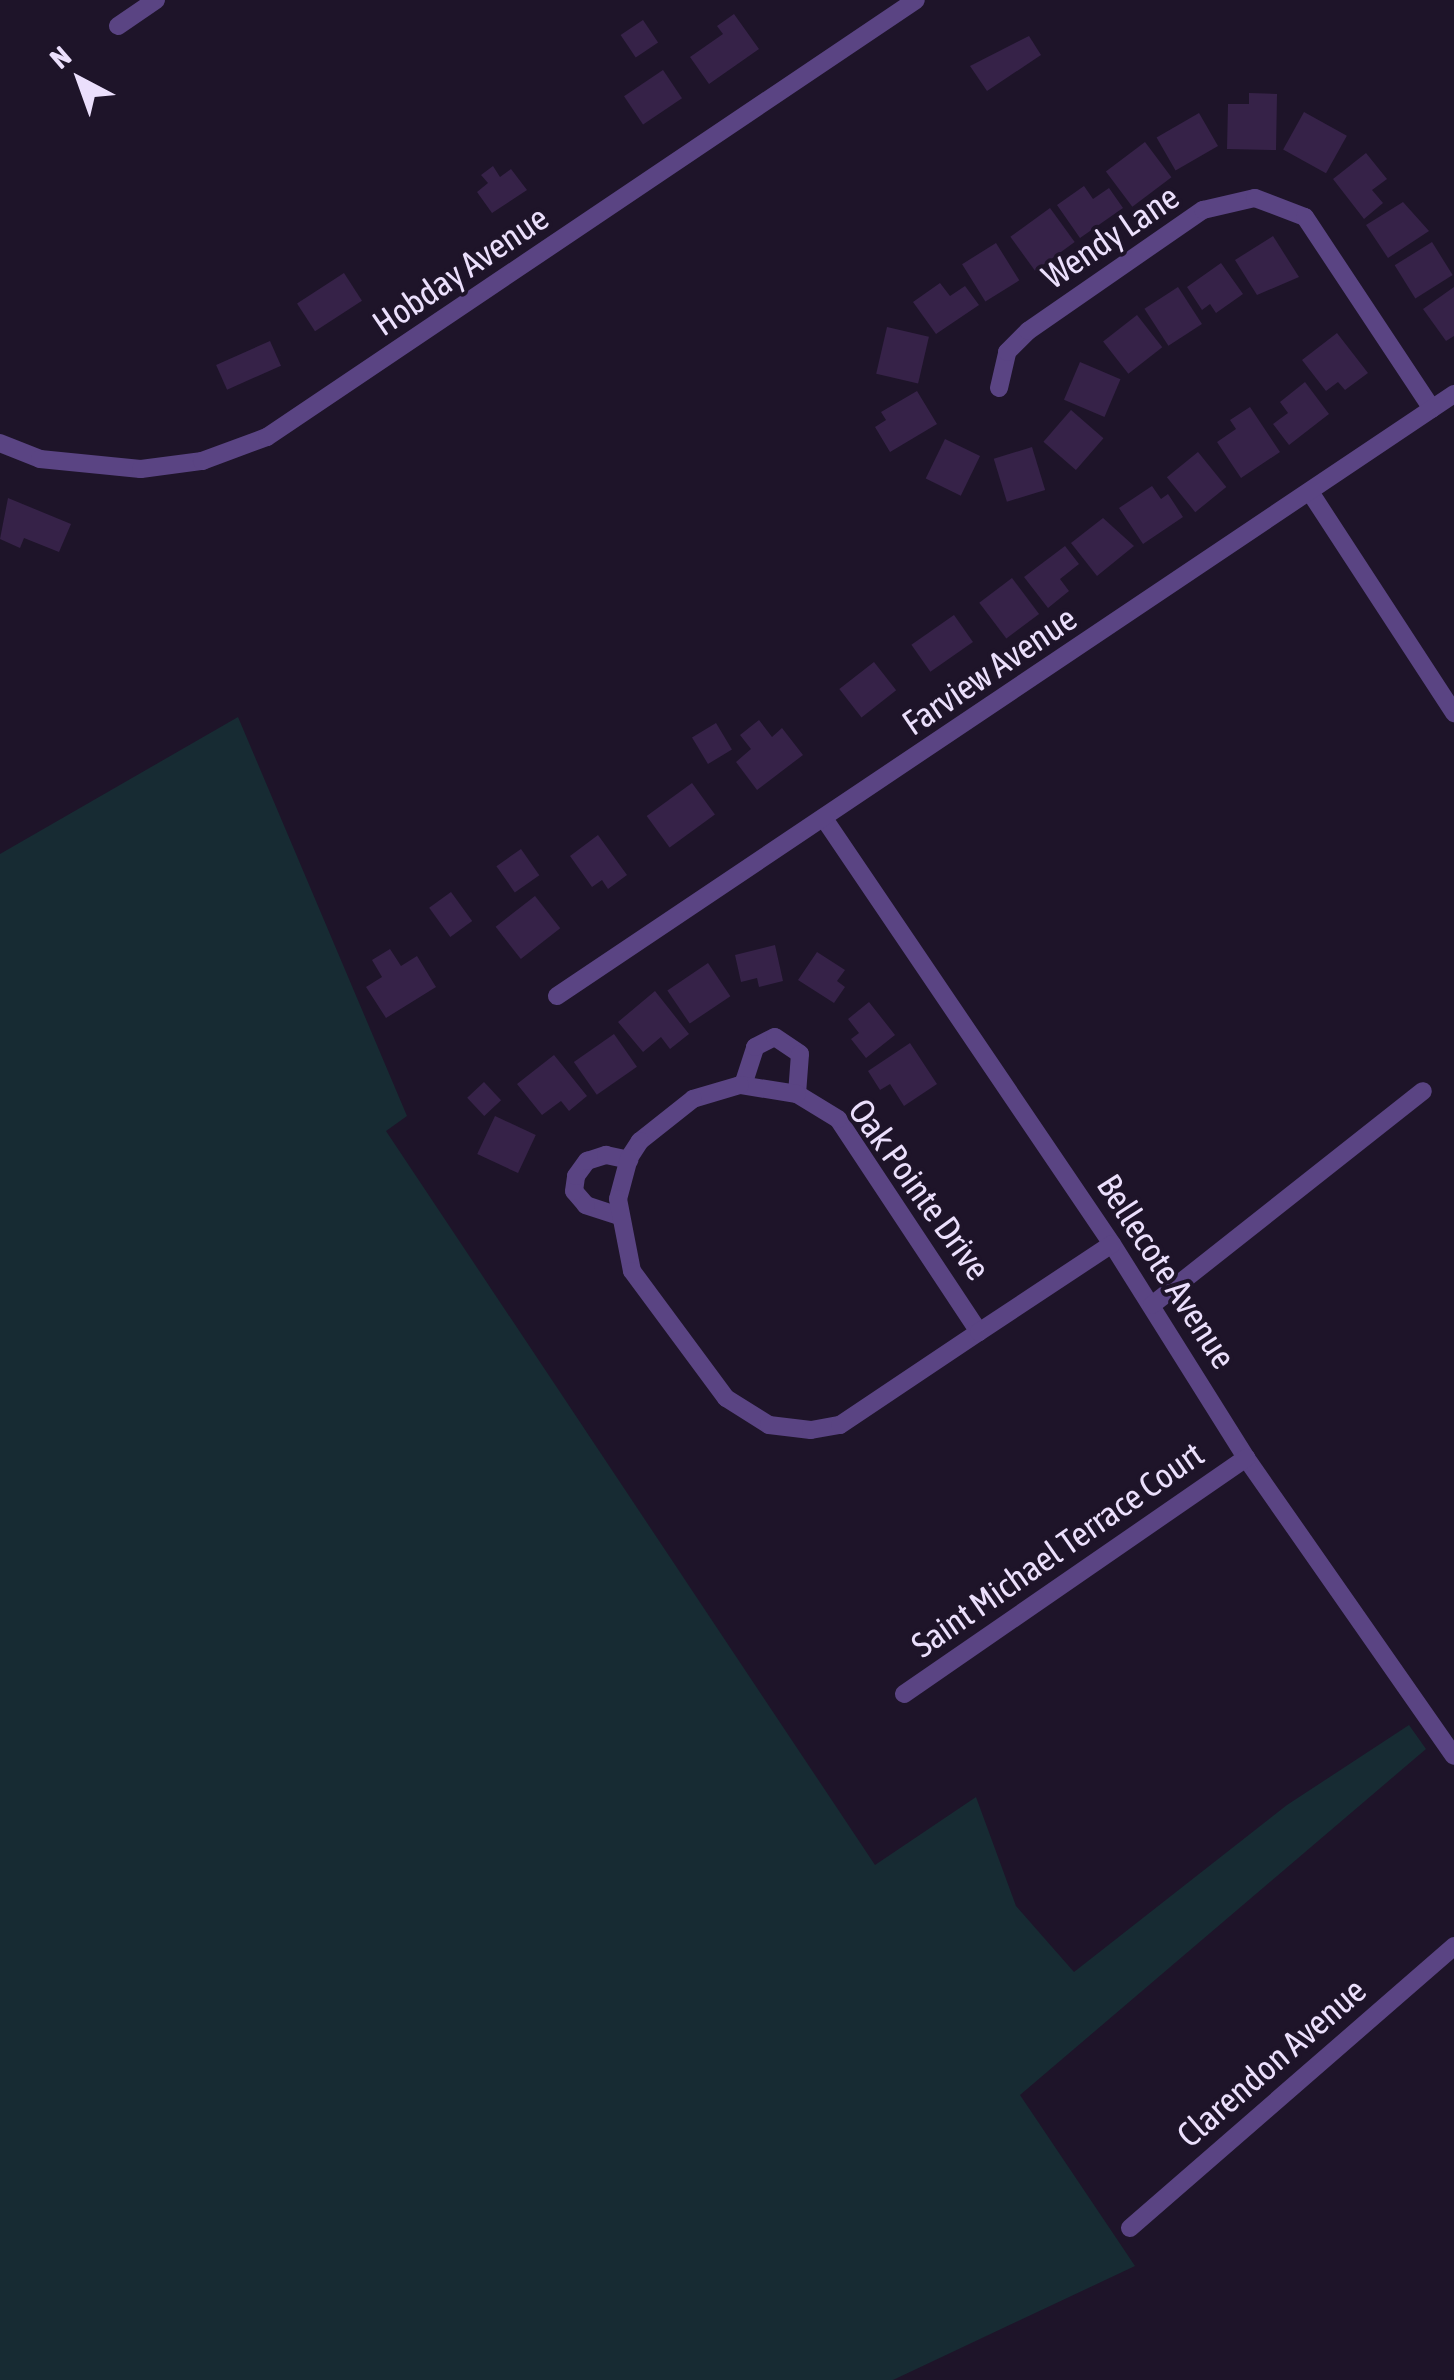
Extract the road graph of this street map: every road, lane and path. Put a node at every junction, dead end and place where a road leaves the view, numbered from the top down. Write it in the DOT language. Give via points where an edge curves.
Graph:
graph roads {
  1 [pos="156,0"];
  2 [pos="916,0"];
  3 [pos="118,26"];
  4 [pos="999,388"];
  5 [pos="1454,394"];
  6 [pos="1432,409"];
  7 [pos="0,443"];
  8 [pos="1310,492"];
  9 [pos="1454,713"];
  10 [pos="826,820"];
  11 [pos="558,996"];
  12 [pos="744,1085"];
  13 [pos="1423,1091"];
  14 [pos="797,1094"];
  15 [pos="628,1160"];
  16 [pos="619,1216"];
  17 [pos="1112,1244"];
  18 [pos="1152,1305"];
  19 [pos="980,1332"];
  20 [pos="1246,1458"];
  21 [pos="904,1694"];
  22 [pos="1454,1756"];
  23 [pos="1454,1946"];
  24 [pos="1130,2228"];
  1 -- 3 [label="street"];
  2 -- 7 [label="street, Hobday Avenue" via="267,437 202,461 141,470 40,458"];
  4 -- 6 [label="street, Wendy Lane" via="1007,352 1028,331 1203,210 1255,198 1305,217"];
  5 -- 6 [label="street, Farview Avenue"];
  6 -- 8 [label="street, Farview Avenue"];
  8 -- 9 [label="street"];
  8 -- 10 [label="street, Farview Avenue"];
  10 -- 11 [label="street, Farview Avenue"];
  10 -- 17 [label="street, Bellecote Avenue"];
  12 -- 14 [label="street, Oak Pointe Drive"];
  12 -- 14 [label="street, Oak Pointe Drive" via="755,1046 775,1037 800,1054"];
  12 -- 15 [label="street, Oak Pointe Drive" via="693,1099 640,1141"];
  13 -- 18 [label="street"];
  14 -- 19 [label="street, Oak Pointe Drive" via="838,1119"];
  15 -- 16 [label="street, Oak Pointe Drive"];
  15 -- 16 [label="street" via="606,1154 587,1161 576,1176 574,1192 586,1205"];
  16 -- 19 [label="street, Oak Pointe Drive" via="632,1271 688,1352 726,1398 769,1425 840,1425"];
  17 -- 18 [label="street, Bellecote Avenue"];
  17 -- 19 [label="street, Oak Pointe Drive"];
  18 -- 20 [label="street, Bellecote Avenue"];
  20 -- 21 [label="street, Saint Michael Terrace Court"];
  20 -- 22 [label="street, Bellecote Avenue"];
  23 -- 24 [label="street, Clarendon Avenue"];
}
